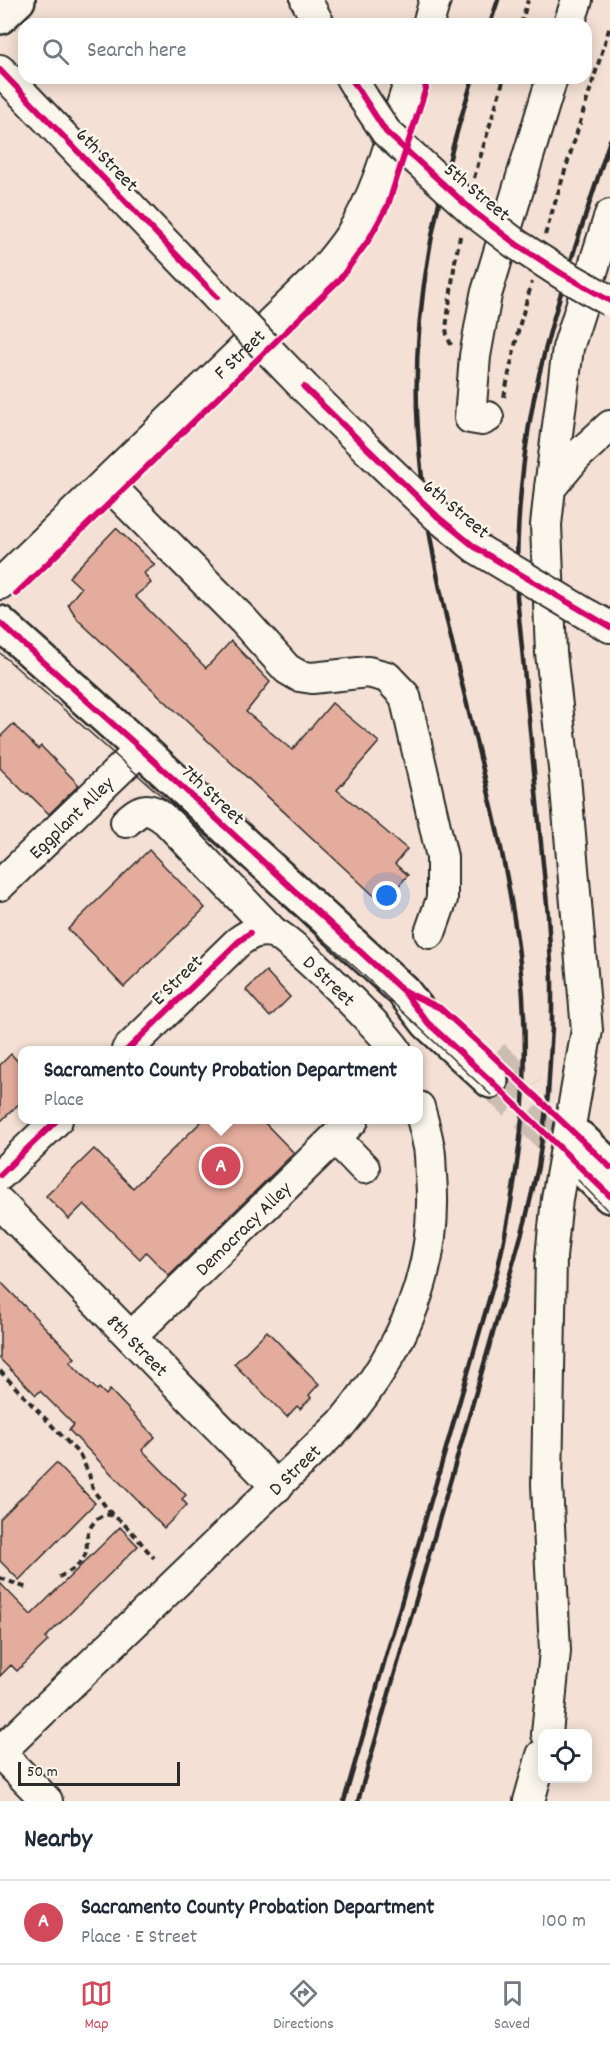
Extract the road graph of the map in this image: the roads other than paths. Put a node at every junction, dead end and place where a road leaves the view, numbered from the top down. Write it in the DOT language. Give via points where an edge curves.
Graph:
graph roads {
  1 [pos="18,0"];
  2 [pos="306,0"];
  3 [pos="435,0"];
  4 [pos="577,0"];
  5 [pos="0,17"];
  6 [pos="316,18"];
  7 [pos="430,18"];
  8 [pos="571,18"];
  9 [pos="0,70"];
  10 [pos="409,84"];
  11 [pos="550,84"];
  12 [pos="358,88"];
  13 [pos="610,215"];
  14 [pos="610,301"];
  15 [pos="488,417"];
  16 [pos="608,423"];
  17 [pos="106,482"];
  18 [pos="550,488"];
  19 [pos="0,584"];
  20 [pos="599,621"];
  21 [pos="0,623"];
  22 [pos="141,749"];
  23 [pos="126,822"];
  24 [pos="0,885"];
  25 [pos="261,933"];
  26 [pos="430,933"];
  27 [pos="131,1046"];
  28 [pos="393,1046"];
  29 [pos="492,1068"];
  30 [pos="423,1122"];
  31 [pos="52,1124"];
  32 [pos="344,1129"];
  33 [pos="590,1157"];
  34 [pos="364,1167"];
  35 [pos="0,1175"];
  36 [pos="610,1196"];
  37 [pos="0,1203"];
  38 [pos="131,1336"];
  39 [pos="277,1487"];
  40 [pos="547,1729"];
  41 [pos="0,1752"];
  42 [pos="538,1771"];
  43 [pos="47,1801"];
  44 [pos="529,1801"];
  1 -- 5 [label="main road"];
  2 -- 6 [label="street"];
  3 -- 7 [label="street"];
  4 -- 8 [label="street"];
  9 -- 20 [label="street, 6th Street, bridge" via="304,387 438,517 476,548"];
  10 -- 17 [label="street, F Street" via="367,205 334,257 316,279"];
  11 -- 15 [label="street" via="467,344 470,418"];
  12 -- 14 [label="street, 5th Street, bridge" via="386,132 474,212 516,244"];
  13 -- 18 [label="street" via="568,348"];
  16 -- 18 [label="street"];
  17 -- 19 [label="street, F Street"];
  17 -- 26 [label="street" via="287,669 312,678 368,672 387,677 405,696 442,857 442,899"];
  18 -- 40 [label="street" via="546,525 551,653 587,1030 557,1199 551,1257 547,1484 555,1651"];
  21 -- 22 [label="main road, 7th Street"];
  22 -- 24 [label="street, Eggplant Alley"];
  22 -- 29 [label="main road, 7th Street" via="403,991 428,1023"];
  23 -- 25 [label="street, D Street" via="141,810 166,820"];
  25 -- 27 [label="street, E Street" via="238,942"];
  25 -- 28 [label="street, D Street" via="283,937 299,950"];
  30 -- 39 [label="street, D Street" via="429,1144 433,1220 427,1260 405,1327 366,1394"];
  31 -- 35 [label="street"];
  32 -- 34 [label="street"];
  32 -- 38 [label="street, Democracy Alley"];
  33 -- 36 [label="main road"];
  37 -- 38 [label="street, 8th Street"];
  38 -- 39 [label="street, 8th Street"];
  39 -- 41 [label="street, D Street"];
  41 -- 43 [label="street"];
  42 -- 44 [label="street"];
}
